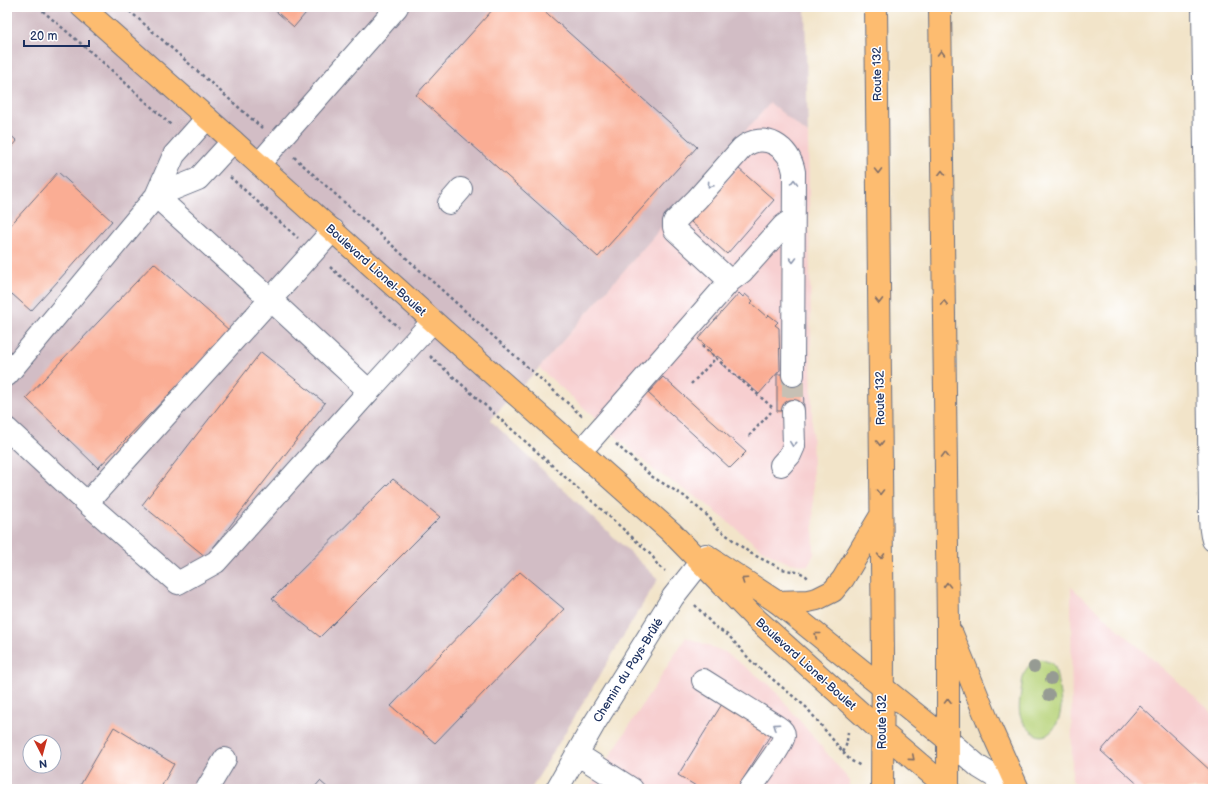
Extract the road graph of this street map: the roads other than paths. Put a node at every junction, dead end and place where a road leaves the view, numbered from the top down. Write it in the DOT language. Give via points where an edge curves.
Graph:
graph roads {
  1 [pos="82,7"];
  2 [pos="397,7"];
  3 [pos="876,7"];
  4 [pos="940,7"];
  5 [pos="1203,7"];
  6 [pos="1208,37"];
  7 [pos="207,118"];
  8 [pos="233,141"];
  9 [pos="259,164"];
  10 [pos="156,196"];
  11 [pos="793,221"];
  12 [pos="333,230"];
  13 [pos="1210,266"];
  14 [pos="730,281"];
  15 [pos="271,300"];
  16 [pos="433,321"];
  17 [pos="7,375"];
  18 [pos="793,375"];
  19 [pos="369,391"];
  20 [pos="793,411"];
  21 [pos="7,429"];
  22 [pos="580,452"];
  23 [pos="781,465"];
  24 [pos="1212,502"];
  25 [pos="87,503"];
  26 [pos="880,517"];
  27 [pos="1213,540"];
  28 [pos="704,559"];
  29 [pos="777,602"];
  30 [pos="948,624"];
  31 [pos="703,680"];
  32 [pos="882,687"];
  33 [pos="883,733"];
  34 [pos="948,740"];
  35 [pos="577,754"];
  36 [pos="225,759"];
  37 [pos="207,789"];
  38 [pos="557,789"];
  39 [pos="632,789"];
  40 [pos="750,789"];
  41 [pos="882,789"];
  42 [pos="948,789"];
  43 [pos="1017,789"];
  1 -- 7 [label="main road, Boulevard Lionel-Boulet"];
  2 -- 9 [label="street"];
  3 -- 26 [label="main road, Route 132, one-way"];
  30 -- 4 [label="main road, one-way"];
  5 -- 6 [label="street"];
  6 -- 13 [label="street"];
  7 -- 8 [label="main road, Boulevard Lionel-Boulet"];
  7 -- 10 [label="street" via="174,155"];
  8 -- 9 [label="main road, Boulevard Lionel-Boulet"];
  8 -- 10 [label="street" via="198,179"];
  9 -- 12 [label="main road, Boulevard Lionel-Boulet"];
  10 -- 15 [label="street"];
  10 -- 17 [label="street"];
  11 -- 14 [label="street" via="783,226 742,272"];
  11 -- 14 [label="street, one-way" via="794,172 789,157 769,142 748,143 674,222 675,230"];
  11 -- 18 [label="street, one-way"];
  12 -- 15 [label="street"];
  12 -- 16 [label="main road, Boulevard Lionel-Boulet"];
  13 -- 24 [label="street"];
  14 -- 22 [label="street"];
  15 -- 19 [label="street"];
  15 -- 25 [label="street"];
  16 -- 19 [label="street"];
  16 -- 22 [label="main road, Boulevard Lionel-Boulet"];
  19 -- 25 [label="street" via="216,562 178,584"];
  20 -- 23 [label="street, one-way" via="794,446"];
  21 -- 25 [label="street"];
  22 -- 28 [label="main road, Boulevard Lionel-Boulet"];
  24 -- 27 [label="street"];
  26 -- 29 [label="main road" via="843,579 833,590 808,601"];
  26 -- 32 [label="main road, Route 132, one-way"];
  29 -- 28 [label="main road, Boulevard Lionel-Boulet, one-way"];
  28 -- 33 [label="main road, Boulevard Lionel-Boulet" via="756,619"];
  28 -- 35 [label="street, Chemin du Pays-Brûlé" via="665,610"];
  32 -- 29 [label="main road, Boulevard Lionel-Boulet, one-way"];
  34 -- 30 [label="main road, one-way"];
  30 -- 43 [label="main road"];
  40 -- 31 [label="street, one-way" via="778,749 784,733"];
  32 -- 33 [label="main road, Route 132"];
  32 -- 34 [label="main road, Boulevard Lionel-Boulet"];
  33 -- 41 [label="main road, Route 132"];
  33 -- 42 [label="main road, Boulevard Lionel-Boulet, one-way"];
  34 -- 42 [label="main road"];
  34 -- 43 [label="street" via="979,767"];
  35 -- 38 [label="street, Chemin du Pays-Brûlé"];
  35 -- 39 [label="street"];
  36 -- 37 [label="street"];
}
